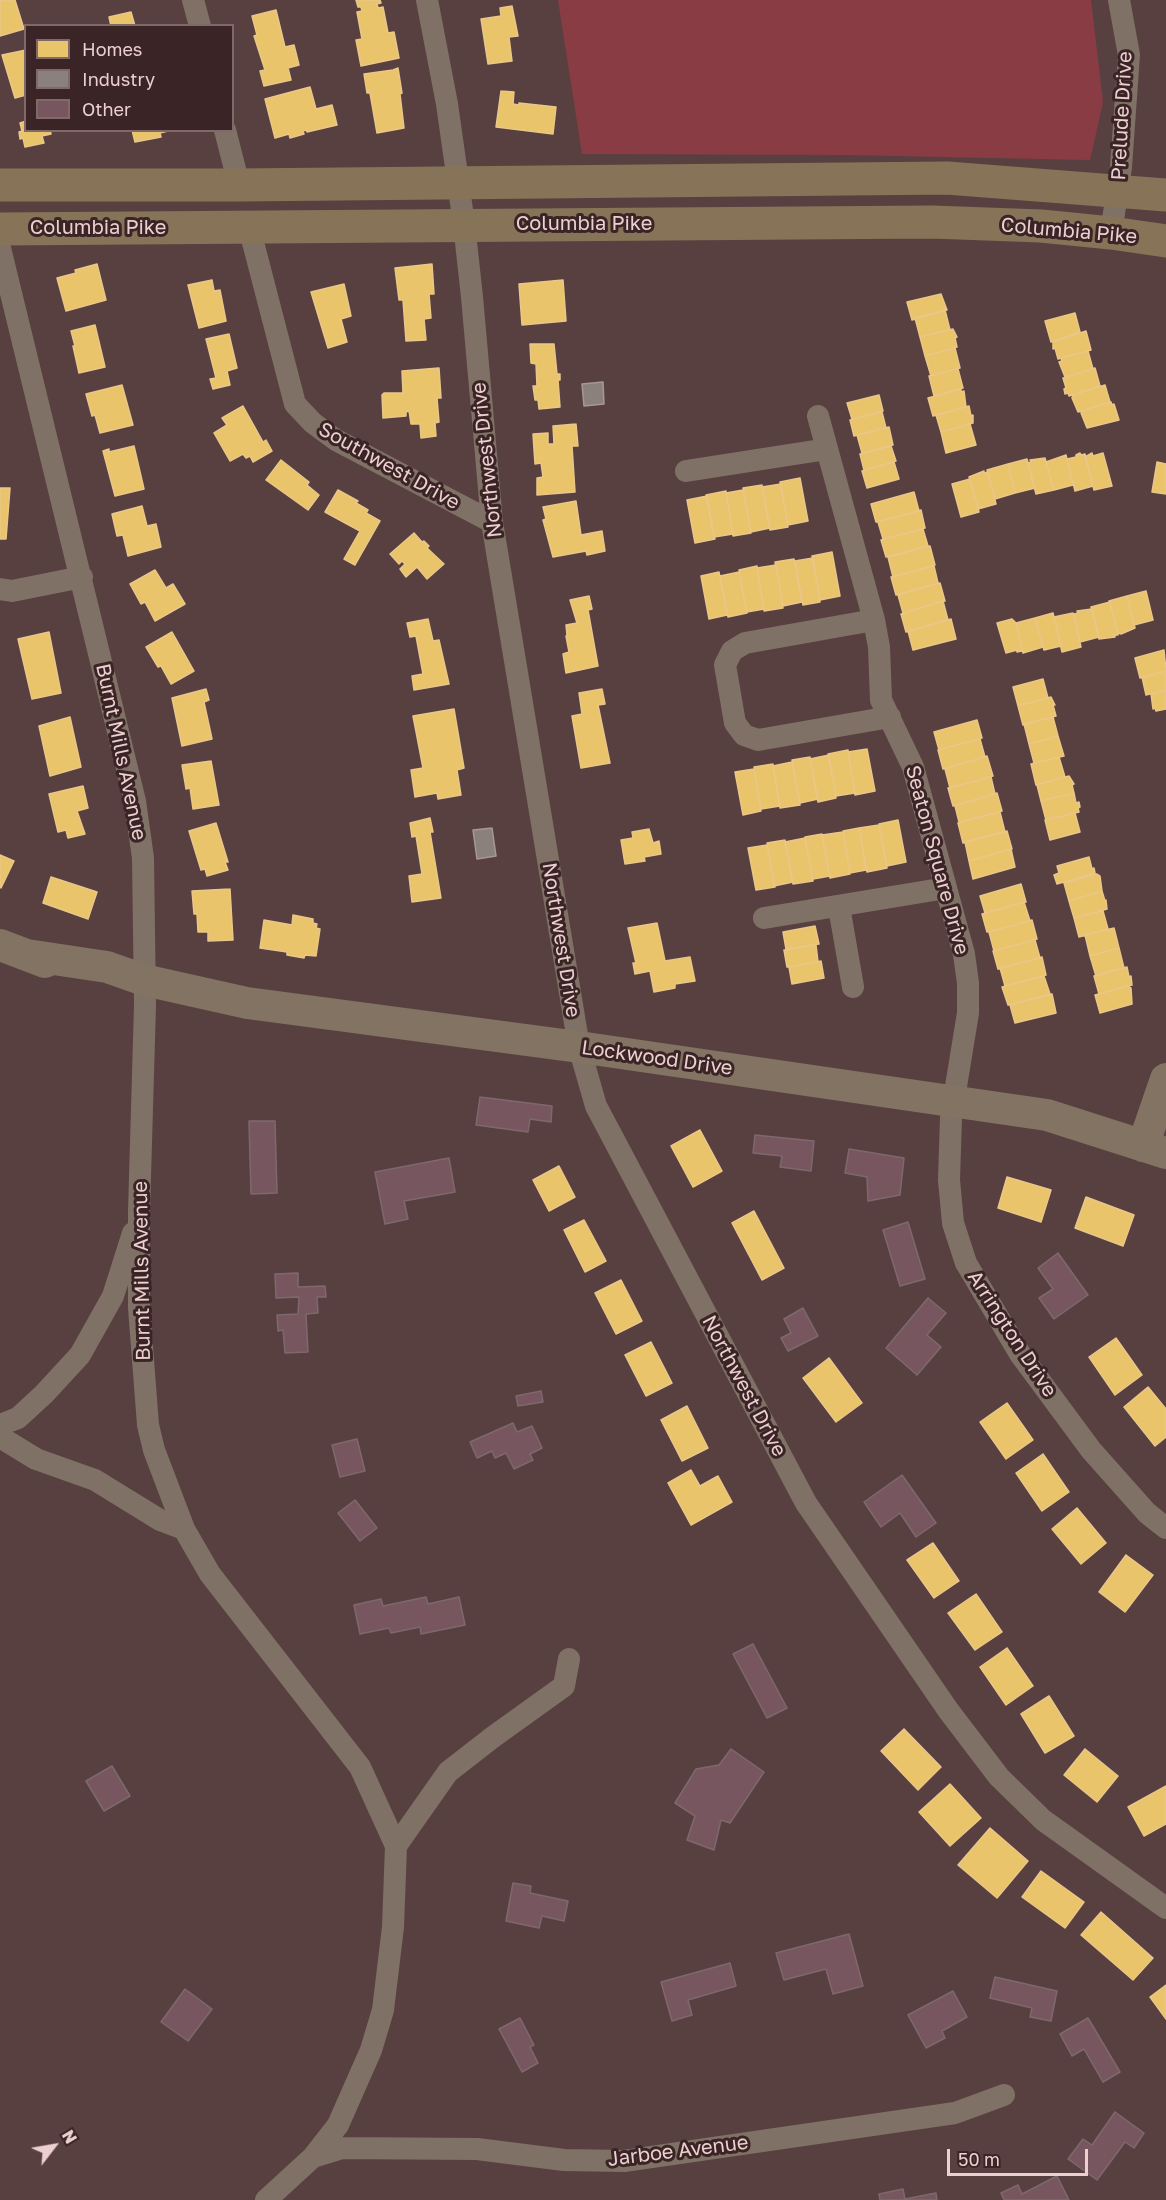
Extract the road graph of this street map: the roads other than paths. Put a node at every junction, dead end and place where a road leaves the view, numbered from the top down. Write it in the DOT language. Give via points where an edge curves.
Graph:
graph roads {
  1 [pos="194,0"];
  2 [pos="427,0"];
  3 [pos="1119,0"];
  4 [pos="200,24"];
  5 [pos="226,132"];
  6 [pos="458,182"];
  7 [pos="0,184"];
  8 [pos="239,185"];
  9 [pos="1118,189"];
  10 [pos="1166,195"];
  11 [pos="464,224"];
  12 [pos="249,226"];
  13 [pos="0,229"];
  14 [pos="1111,233"];
  15 [pos="1166,241"];
  16 [pos="0,248"];
  17 [pos="818,416"];
  18 [pos="827,449"];
  19 [pos="686,471"];
  20 [pos="492,522"];
  21 [pos="81,578"];
  22 [pos="0,589"];
  23 [pos="874,621"];
  24 [pos="890,717"];
  25 [pos="946,888"];
  26 [pos="838,907"];
  27 [pos="764,918"];
  28 [pos="14,950"];
  29 [pos="144,980"];
  30 [pos="853,987"];
  31 [pos="579,1047"];
  32 [pos="1166,1079"];
  33 [pos="953,1100"];
  34 [pos="1155,1150"];
  35 [pos="139,1211"];
  36 [pos="0,1425"];
  37 [pos="0,1437"];
  38 [pos="1166,1528"];
  39 [pos="184,1529"];
  40 [pos="569,1659"];
  41 [pos="396,1846"];
  42 [pos="1166,1907"];
  43 [pos="1004,2095"];
  44 [pos="313,2157"];
  45 [pos="266,2200"];
  1 -- 4 [label="street"];
  2 -- 6 [label="street, Northwest Drive"];
  3 -- 9 [label="street, Prelude Drive" via="1129,55"];
  5 -- 8 [label="street"];
  6 -- 8 [label="highway"];
  6 -- 9 [label="highway" via="947,178"];
  6 -- 11 [label="street, Northwest Drive"];
  7 -- 8 [label="highway"];
  9 -- 10 [label="highway"];
  9 -- 14 [label="street, Prelude Drive"];
  11 -- 12 [label="highway, Columbia Pike"];
  11 -- 14 [label="highway, Columbia Pike" via="932,222"];
  11 -- 20 [label="street, Northwest Drive"];
  12 -- 13 [label="highway, Columbia Pike"];
  12 -- 20 [label="street, Southwest Drive" via="295,404 336,440"];
  14 -- 15 [label="highway, Columbia Pike"];
  16 -- 21 [label="street, Burnt Mills Avenue"];
  17 -- 18 [label="street, Seaton Square Drive"];
  18 -- 19 [label="street"];
  18 -- 23 [label="street, Seaton Square Drive"];
  20 -- 31 [label="street, Northwest Drive"];
  21 -- 22 [label="street" via="12,591"];
  21 -- 29 [label="street, Burnt Mills Avenue" via="135,801 143,858"];
  23 -- 24 [label="street, Seaton Square Drive" via="881,700"];
  23 -- 24 [label="street" via="745,643 732,651 725,665 735,723 744,735 758,740"];
  24 -- 25 [label="street, Seaton Square Drive" via="913,767"];
  25 -- 26 [label="street"];
  25 -- 33 [label="street, Seaton Square Drive" via="968,983 968,1013"];
  26 -- 27 [label="street"];
  26 -- 30 [label="street"];
  28 -- 29 [label="street, Lockwood Drive" via="103,983"];
  29 -- 31 [label="street, Lockwood Drive" via="247,1003"];
  29 -- 35 [label="street, Burnt Mills Avenue"];
  31 -- 33 [label="street, Lockwood Drive"];
  31 -- 42 [label="street, Northwest Drive" via="596,1106 806,1503 948,1710 999,1777 1043,1820"];
  32 -- 34 [label="street"];
  33 -- 34 [label="street, Lockwood Drive" via="1047,1115"];
  33 -- 38 [label="street, Arrington Drive" via="951,1202 953,1223 966,1263 1020,1354 1091,1450 1146,1513"];
  35 -- 36 [label="street" via="113,1296 80,1355 18,1418"];
  35 -- 39 [label="street, Burnt Mills Avenue" via="139,1308 148,1425"];
  37 -- 39 [label="street" via="36,1459 95,1480 160,1520"];
  39 -- 41 [label="street, Burnt Mills Avenue" via="210,1574 360,1767"];
  40 -- 41 [label="street" via="564,1686 448,1772"];
  41 -- 44 [label="street, Burnt Mills Avenue" via="393,1927 383,2010 371,2050 338,2124"];
  43 -- 44 [label="street, Jarboe Avenue" via="956,2113 624,2161 564,2160 465,2149 342,2148"];
  44 -- 45 [label="street, Burnt Mills Avenue"];
}
